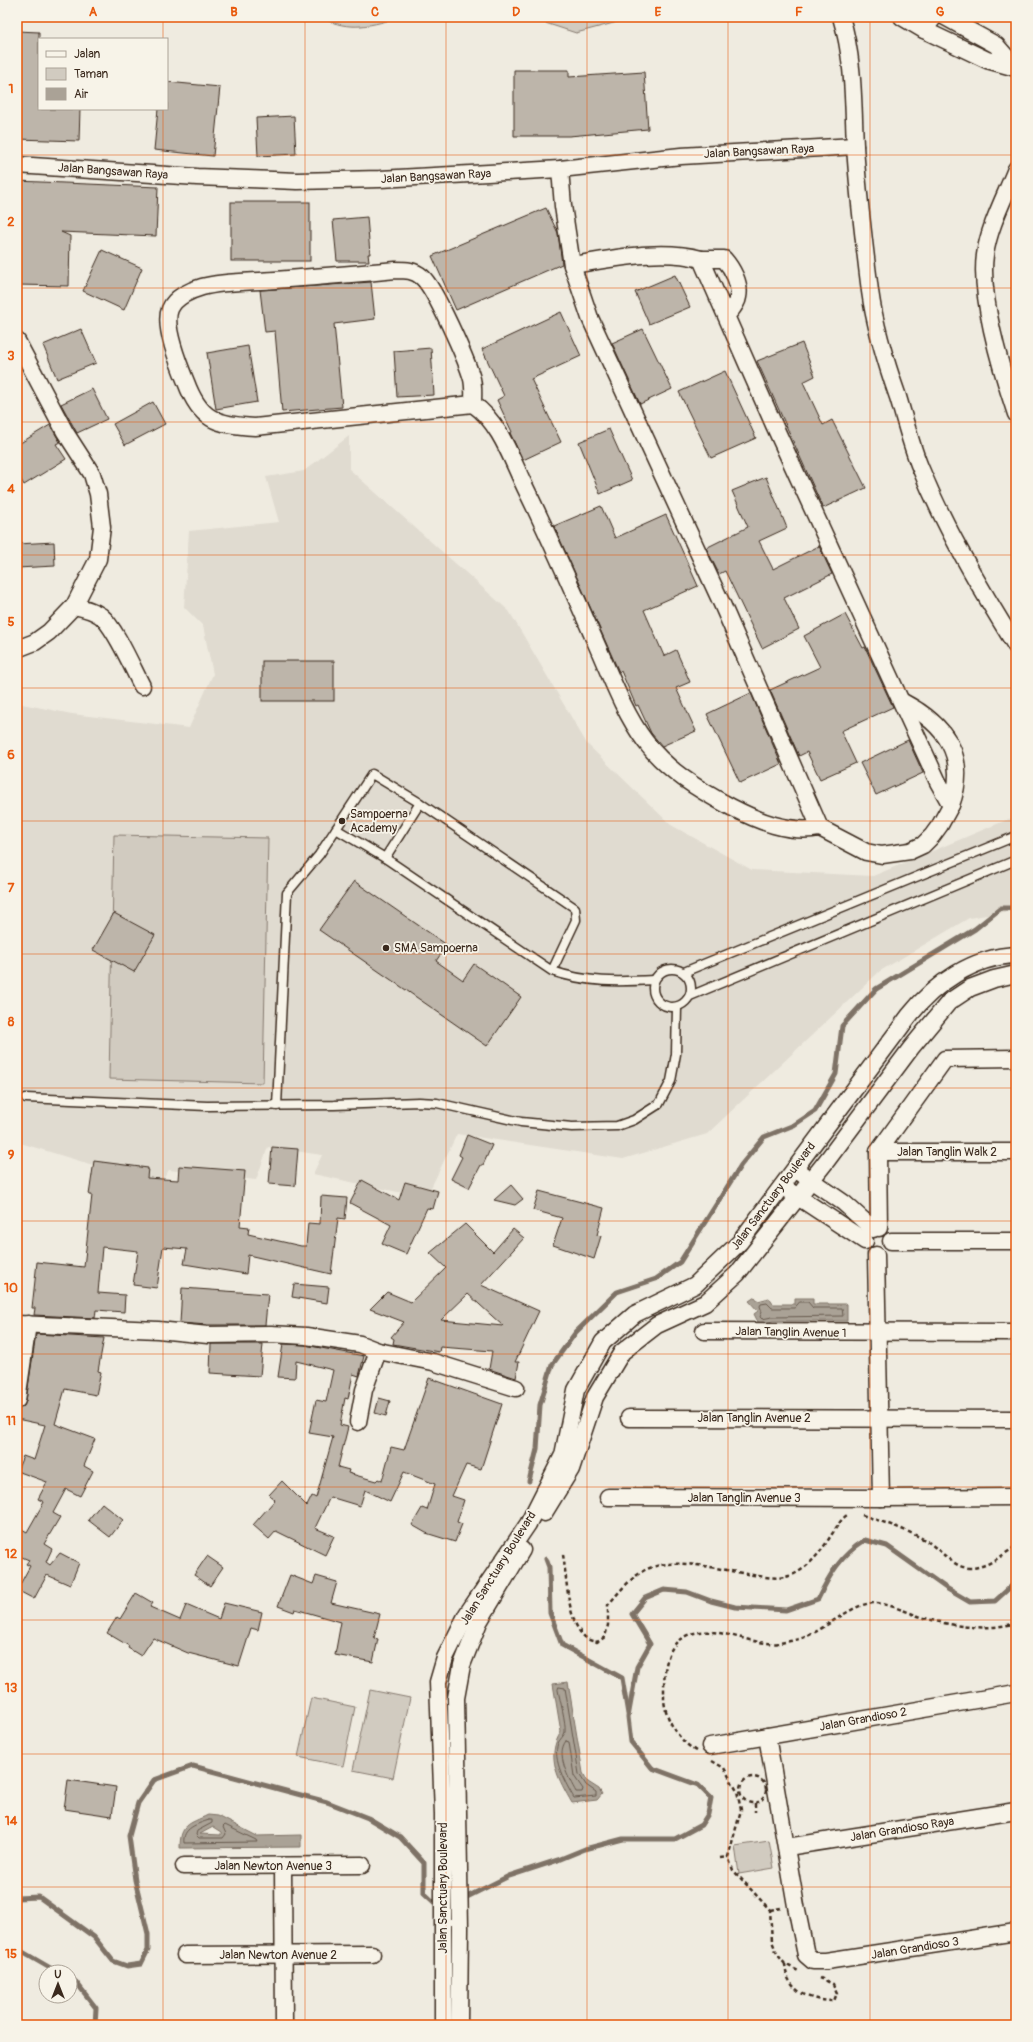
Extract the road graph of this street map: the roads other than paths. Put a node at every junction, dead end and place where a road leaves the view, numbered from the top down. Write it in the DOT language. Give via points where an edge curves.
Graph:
graph roads {
  1 [pos="841,17"];
  2 [pos="902,17"];
  3 [pos="934,17"];
  4 [pos="945,17"];
  5 [pos="924,30"];
  6 [pos="1016,68"];
  7 [pos="855,146"];
  8 [pos="17,166"];
  9 [pos="560,169"];
  10 [pos="1016,169"];
  11 [pos="701,259"];
  12 [pos="572,265"];
  13 [pos="726,316"];
  14 [pos="17,341"];
  15 [pos="1009,367"];
  16 [pos="473,404"];
  17 [pos="1016,414"];
  18 [pos="74,606"];
  19 [pos="1016,646"];
  20 [pos="17,649"];
  21 [pos="142,686"];
  22 [pos="903,702"];
  23 [pos="420,803"];
  24 [pos="951,805"];
  25 [pos="820,828"];
  26 [pos="336,829"];
  27 [pos="1016,836"];
  28 [pos="385,858"];
  29 [pos="1016,860"];
  30 [pos="1016,955"];
  31 [pos="552,971"];
  32 [pos="684,972"];
  33 [pos="1016,974"];
  34 [pos="654,980"];
  35 [pos="690,996"];
  36 [pos="677,1007"];
  37 [pos="1016,1058"];
  38 [pos="26,1098"];
  39 [pos="277,1106"];
  40 [pos="878,1152"];
  41 [pos="1016,1152"];
  42 [pos="794,1169"];
  43 [pos="810,1180"];
  44 [pos="782,1185"];
  45 [pos="798,1196"];
  46 [pos="872,1233"];
  47 [pos="891,1241"];
  48 [pos="1016,1241"];
  49 [pos="876,1255"];
  50 [pos="23,1324"];
  51 [pos="704,1331"];
  52 [pos="878,1332"];
  53 [pos="1016,1332"];
  54 [pos="378,1351"];
  55 [pos="516,1388"];
  56 [pos="17,1400"];
  57 [pos="629,1418"];
  58 [pos="880,1418"];
  59 [pos="1016,1419"];
  60 [pos="358,1422"];
  61 [pos="608,1497"];
  62 [pos="1016,1497"];
  63 [pos="881,1498"];
  64 [pos="1016,1693"];
  65 [pos="767,1736"];
  66 [pos="710,1746"];
  67 [pos="1016,1810"];
  68 [pos="450,1815"];
  69 [pos="787,1847"];
  70 [pos="362,1865"];
  71 [pos="184,1866"];
  72 [pos="284,1866"];
  73 [pos="452,1928"];
  74 [pos="1016,1932"];
  75 [pos="372,1954"];
  76 [pos="185,1955"];
  77 [pos="284,1955"];
  78 [pos="284,2025"];
  79 [pos="443,2025"];
  80 [pos="459,2025"];
  1 -- 7 [label="street" via="848,38"];
  2 -- 5 [label="street"];
  3 -- 5 [label="street"];
  4 -- 6 [label="street" via="996,45"];
  5 -- 6 [label="street" via="987,60"];
  7 -- 9 [label="street, Jalan Bangsawan Raya" via="681,156"];
  7 -- 19 [label="street" via="870,293 889,371 920,466 940,511 959,551"];
  8 -- 9 [label="street, Jalan Bangsawan Raya" via="297,180 380,179"];
  9 -- 12 [label="street"];
  10 -- 15 [label="street" via="992,227 985,255 984,278 986,299"];
  11 -- 12 [label="street" via="672,254"];
  11 -- 13 [label="street"];
  11 -- 13 [label="street" via="724,258 735,276 738,297"];
  12 -- 25 [label="street" via="600,344 718,597"];
  13 -- 22 [label="street"];
  14 -- 18 [label="street" via="65,432 92,474 98,494 102,527 98,558"];
  15 -- 17 [label="street"];
  16 -- 16 [label="street" via="255,427 221,424 203,414 191,397 170,331 170,307 187,293 216,284 396,270 413,271 427,282 459,344 472,378"];
  16 -- 25 [label="street" via="488,416 499,433 537,510 619,695 645,741 663,762 686,780 748,816 795,830"];
  18 -- 20 [label="street" via="49,632 35,642"];
  18 -- 21 [label="street" via="101,616 112,630"];
  22 -- 24 [label="street" via="938,782"];
  22 -- 24 [label="street" via="933,721 954,751 957,769"];
  23 -- 26 [label="lane" via="372,774"];
  23 -- 28 [label="lane"];
  23 -- 31 [label="lane" via="575,908 576,920"];
  24 -- 25 [label="street" via="932,836 923,845 910,851 882,854 866,852"];
  26 -- 28 [label="lane"];
  26 -- 39 [label="lane" via="287,893"];
  27 -- 32 [label="lane"];
  28 -- 31 [label="lane"];
  29 -- 35 [label="lane"];
  30 -- 42 [label="street, Jalan Sanctuary Boulevard" via="997,957 973,965 929,993"];
  31 -- 34 [label="lane" via="574,978 604,981"];
  32 -- 34 [label="lane" via="667,969"];
  32 -- 35 [label="lane" via="691,983"];
  33 -- 43 [label="street, Jalan Sanctuary Boulevard" via="970,988 949,1002"];
  34 -- 36 [label="lane" via="654,995 658,1001 664,1005"];
  35 -- 36 [label="lane"];
  36 -- 39 [label="lane" via="676,1054 672,1081 659,1104 634,1120 617,1126 572,1128 521,1122 437,1103"];
  37 -- 40 [label="street" via="945,1059"];
  38 -- 39 [label="lane" via="207,1106"];
  40 -- 41 [label="street, Jalan Tanglin Walk 2"];
  40 -- 46 [label="street"];
  42 -- 43 [label="street"];
  42 -- 44 [label="street, Jalan Sanctuary Boulevard"];
  43 -- 45 [label="street, Jalan Sanctuary Boulevard"];
  43 -- 46 [label="street" via="844,1203"];
  44 -- 45 [label="street"];
  44 -- 68 [label="street, Jalan Sanctuary Boulevard" via="740,1242 709,1272 695,1284 635,1314 603,1342 576,1390 563,1455 528,1524 467,1614 444,1658 438,1682"];
  45 -- 46 [label="street"];
  45 -- 68 [label="street, Jalan Sanctuary Boulevard" via="737,1274 705,1303 657,1325 622,1352 595,1397 571,1469 479,1622 462,1665 456,1698"];
  46 -- 47 [label="street" via="889,1233"];
  46 -- 49 [label="street" via="867,1250"];
  47 -- 48 [label="street"];
  47 -- 49 [label="street" via="886,1252"];
  49 -- 52 [label="street"];
  50 -- 54 [label="street" via="158,1330 208,1335 306,1336 360,1344"];
  50 -- 56 [label="street"];
  51 -- 52 [label="street, Jalan Tanglin Avenue 1"];
  52 -- 53 [label="street, Jalan Tanglin Avenue 1"];
  52 -- 58 [label="street"];
  54 -- 55 [label="street" via="434,1362"];
  54 -- 60 [label="street" via="364,1390"];
  57 -- 58 [label="street, Jalan Tanglin Avenue 2"];
  58 -- 59 [label="street, Jalan Tanglin Avenue 2"];
  58 -- 63 [label="street"];
  61 -- 63 [label="street, Jalan Tanglin Avenue 3"];
  62 -- 63 [label="street, Jalan Tanglin Avenue 3"];
  64 -- 65 [label="street, Jalan Grandioso 2"];
  65 -- 66 [label="street, Jalan Grandioso 2"];
  65 -- 69 [label="street"];
  67 -- 69 [label="street, Jalan Grandioso Raya"];
  68 -- 73 [label="street, Jalan Sanctuary Boulevard"];
  69 -- 74 [label="street, Jalan Grandioso 3" via="806,1955 813,1961"];
  70 -- 72 [label="street, Jalan Newton Avenue 3"];
  71 -- 72 [label="street, Jalan Newton Avenue 3"];
  72 -- 77 [label="street"];
  73 -- 79 [label="street, Jalan Sanctuary Boulevard"];
  73 -- 80 [label="street, Jalan Sanctuary Boulevard"];
  75 -- 77 [label="street, Jalan Newton Avenue 2"];
  76 -- 77 [label="street, Jalan Newton Avenue 2"];
  77 -- 78 [label="street"];
}
